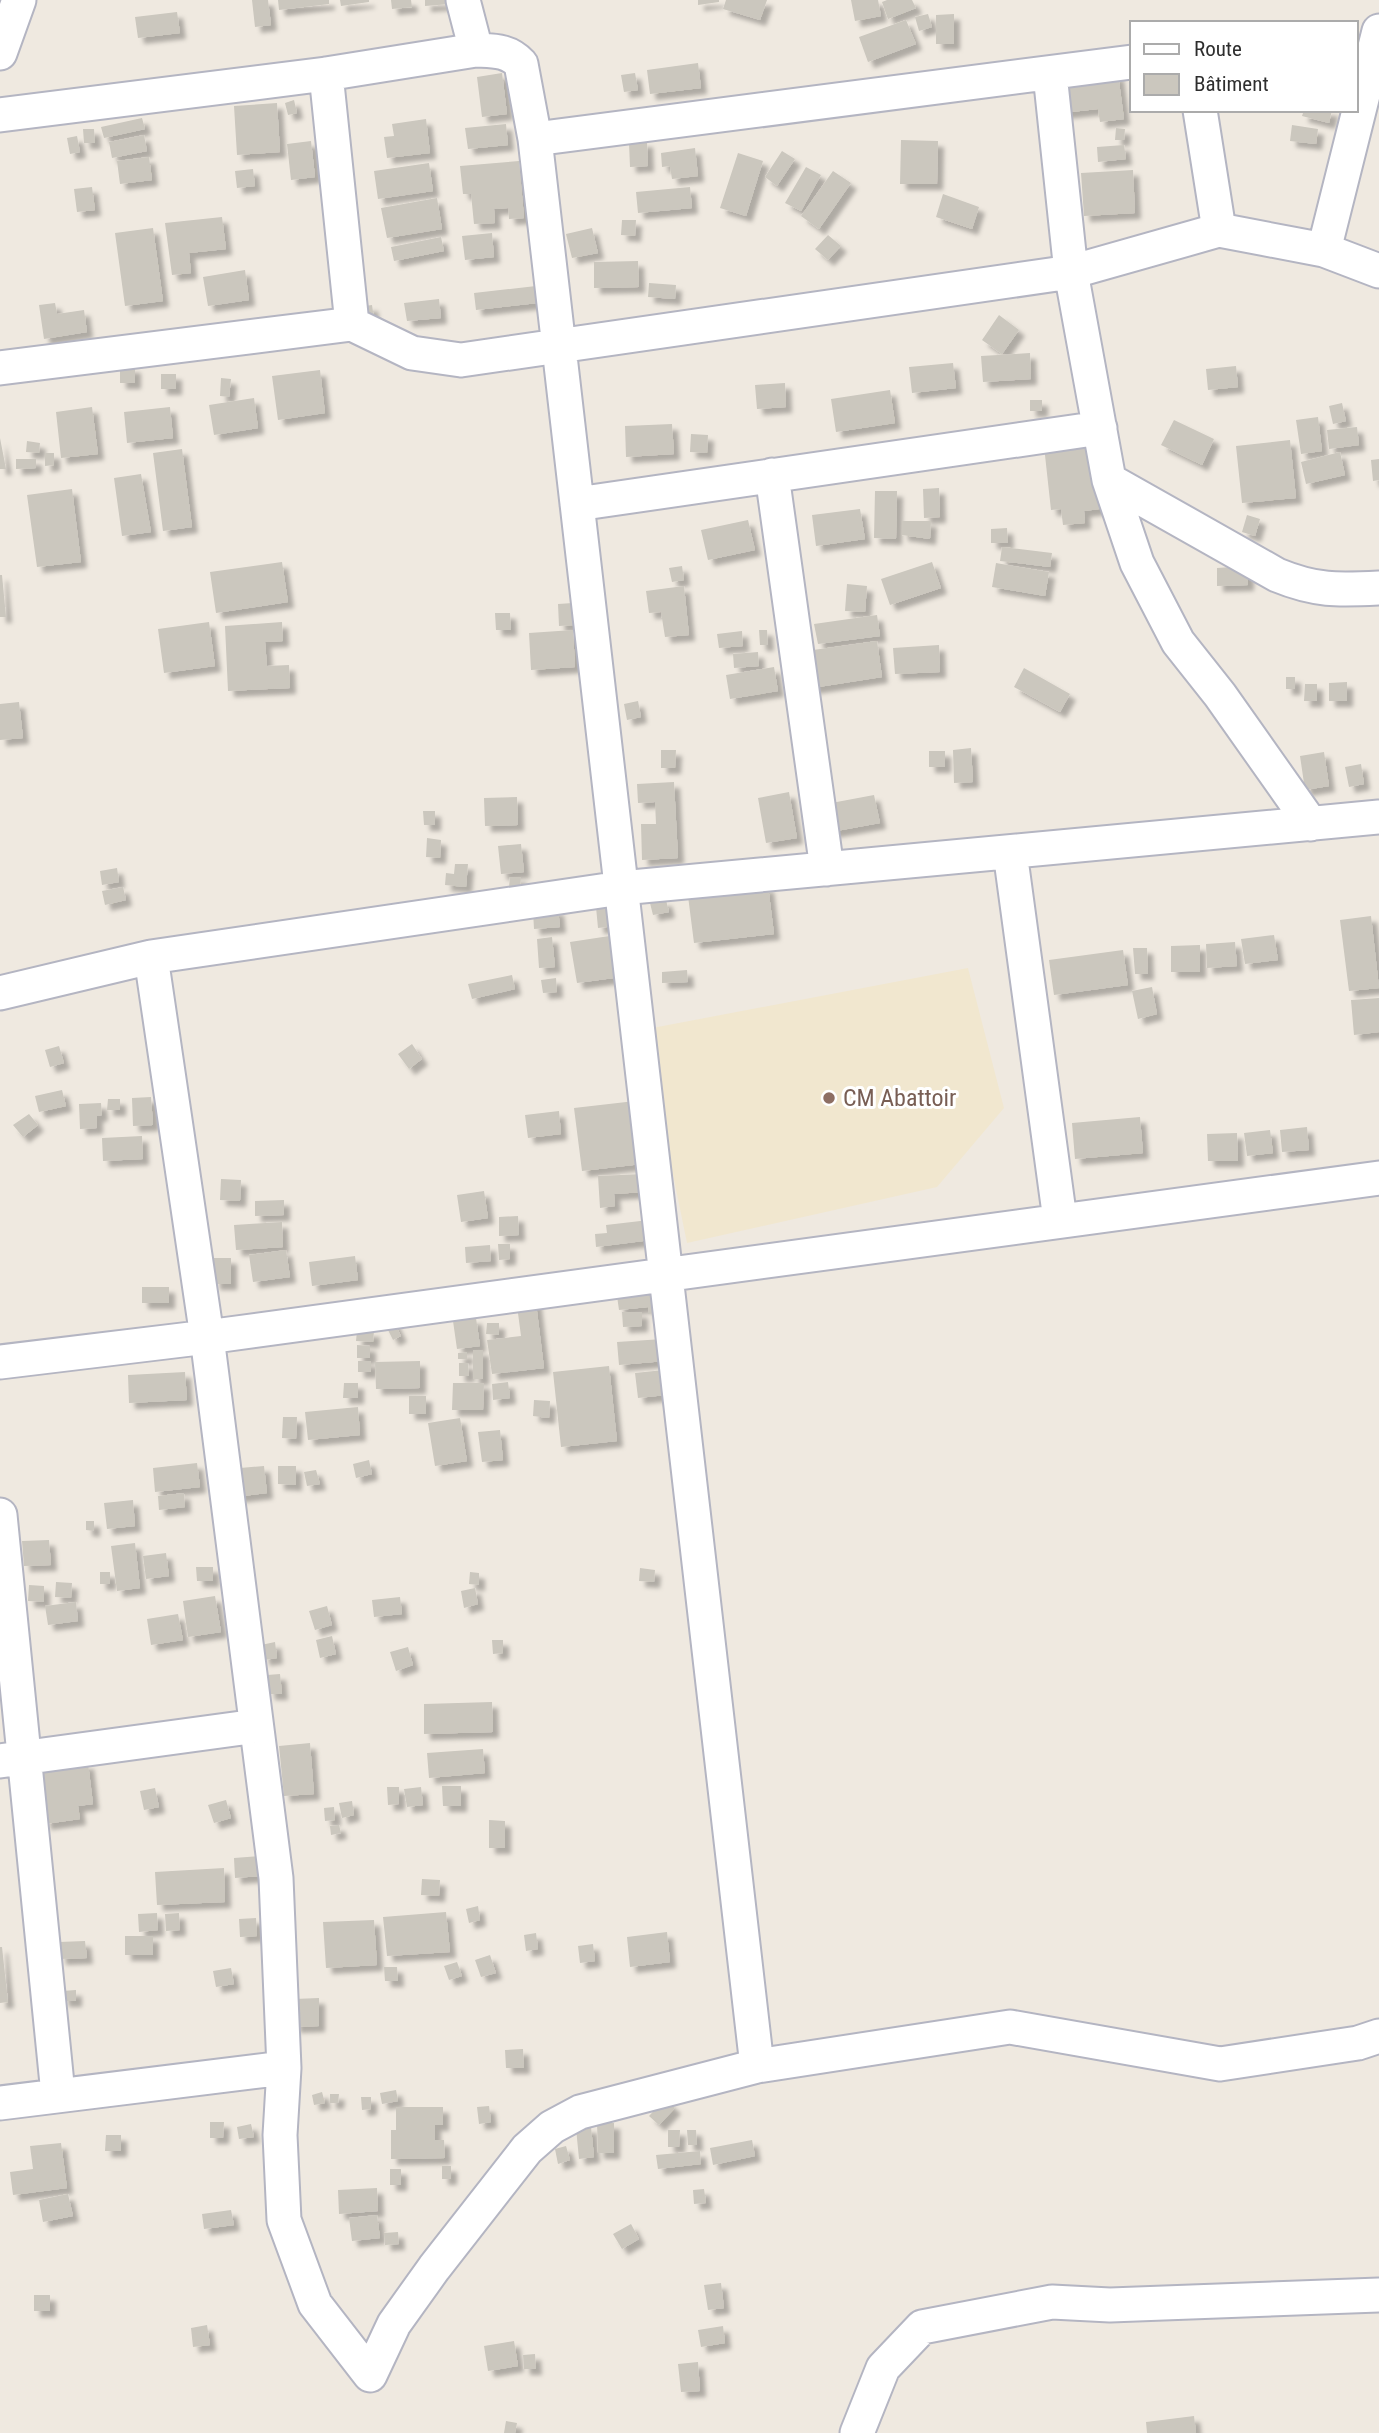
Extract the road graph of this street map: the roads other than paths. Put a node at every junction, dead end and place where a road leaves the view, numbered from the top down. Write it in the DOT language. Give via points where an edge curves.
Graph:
graph roads {
  1 [pos="19,0"];
  2 [pos="463,0"];
  3 [pos="1371,38"];
  4 [pos="476,50"];
  5 [pos="0,53"];
  6 [pos="1130,62"];
  7 [pos="327,74"];
  8 [pos="1050,74"];
  9 [pos="1358,97"];
  10 [pos="1200,112"];
  11 [pos="1355,112"];
  12 [pos="0,116"];
  13 [pos="535,139"];
  14 [pos="1219,230"];
  15 [pos="1324,250"];
  16 [pos="1379,271"];
  17 [pos="1071,272"];
  18 [pos="352,324"];
  19 [pos="559,345"];
  20 [pos="0,368"];
  21 [pos="1100,428"];
  22 [pos="772,475"];
  23 [pos="1109,480"];
  24 [pos="576,504"];
  25 [pos="1379,588"];
  26 [pos="1379,817"];
  27 [pos="1311,824"];
  28 [pos="1010,852"];
  29 [pos="827,869"];
  30 [pos="621,888"];
  31 [pos="150,957"];
  32 [pos="0,993"];
  33 [pos="1379,1178"];
  34 [pos="1060,1220"];
  35 [pos="665,1274"];
  36 [pos="207,1337"];
  37 [pos="0,1362"];
  38 [pos="0,1515"];
  39 [pos="2,1559"];
  40 [pos="256,1726"];
  41 [pos="12,1759"];
  42 [pos="1379,2036"];
  43 [pos="757,2066"];
  44 [pos="284,2068"];
  45 [pos="58,2094"];
  46 [pos="0,2103"];
  47 [pos="1379,2295"];
  48 [pos="857,2433"];
  1 -- 5 [label="street"];
  2 -- 4 [label="street"];
  3 -- 9 [label="street"];
  4 -- 7 [label="street"];
  4 -- 13 [label="street" via="513,55 521,64"];
  6 -- 8 [label="street"];
  7 -- 12 [label="street"];
  7 -- 18 [label="street"];
  8 -- 13 [label="street"];
  8 -- 17 [label="street"];
  10 -- 14 [label="street"];
  11 -- 15 [label="street"];
  13 -- 19 [label="street"];
  14 -- 15 [label="street"];
  14 -- 17 [label="street"];
  15 -- 16 [label="street"];
  17 -- 19 [label="street"];
  17 -- 21 [label="street"];
  18 -- 19 [label="street" via="412,353 461,360"];
  18 -- 20 [label="street"];
  19 -- 24 [label="street"];
  21 -- 22 [label="street"];
  21 -- 23 [label="street"];
  22 -- 24 [label="street"];
  22 -- 29 [label="street"];
  23 -- 25 [label="street" via="1276,575 1333,591"];
  23 -- 27 [label="street" via="1137,563 1178,642"];
  24 -- 30 [label="street"];
  26 -- 27 [label="street"];
  27 -- 28 [label="street"];
  28 -- 29 [label="street"];
  28 -- 34 [label="street"];
  29 -- 30 [label="street"];
  30 -- 31 [label="street"];
  30 -- 35 [label="street"];
  31 -- 32 [label="street"];
  31 -- 36 [label="street"];
  33 -- 34 [label="street"];
  34 -- 35 [label="street"];
  35 -- 36 [label="street"];
  35 -- 43 [label="street"];
  36 -- 37 [label="street"];
  36 -- 40 [label="street"];
  38 -- 39 [label="street"];
  39 -- 41 [label="street"];
  40 -- 41 [label="street"];
  40 -- 44 [label="street" via="276,1878"];
  41 -- 45 [label="street"];
  42 -- 43 [label="street" via="1220,2064 1010,2027"];
  43 -- 44 [label="street" via="580,2112 552,2127 527,2149 433,2268 394,2324 370,2375 315,2304 284,2220 280,2135"];
  44 -- 45 [label="street"];
  45 -- 46 [label="street"];
  47 -- 48 [label="street" via="1110,2305 1052,2302 922,2327 883,2368"];
}
